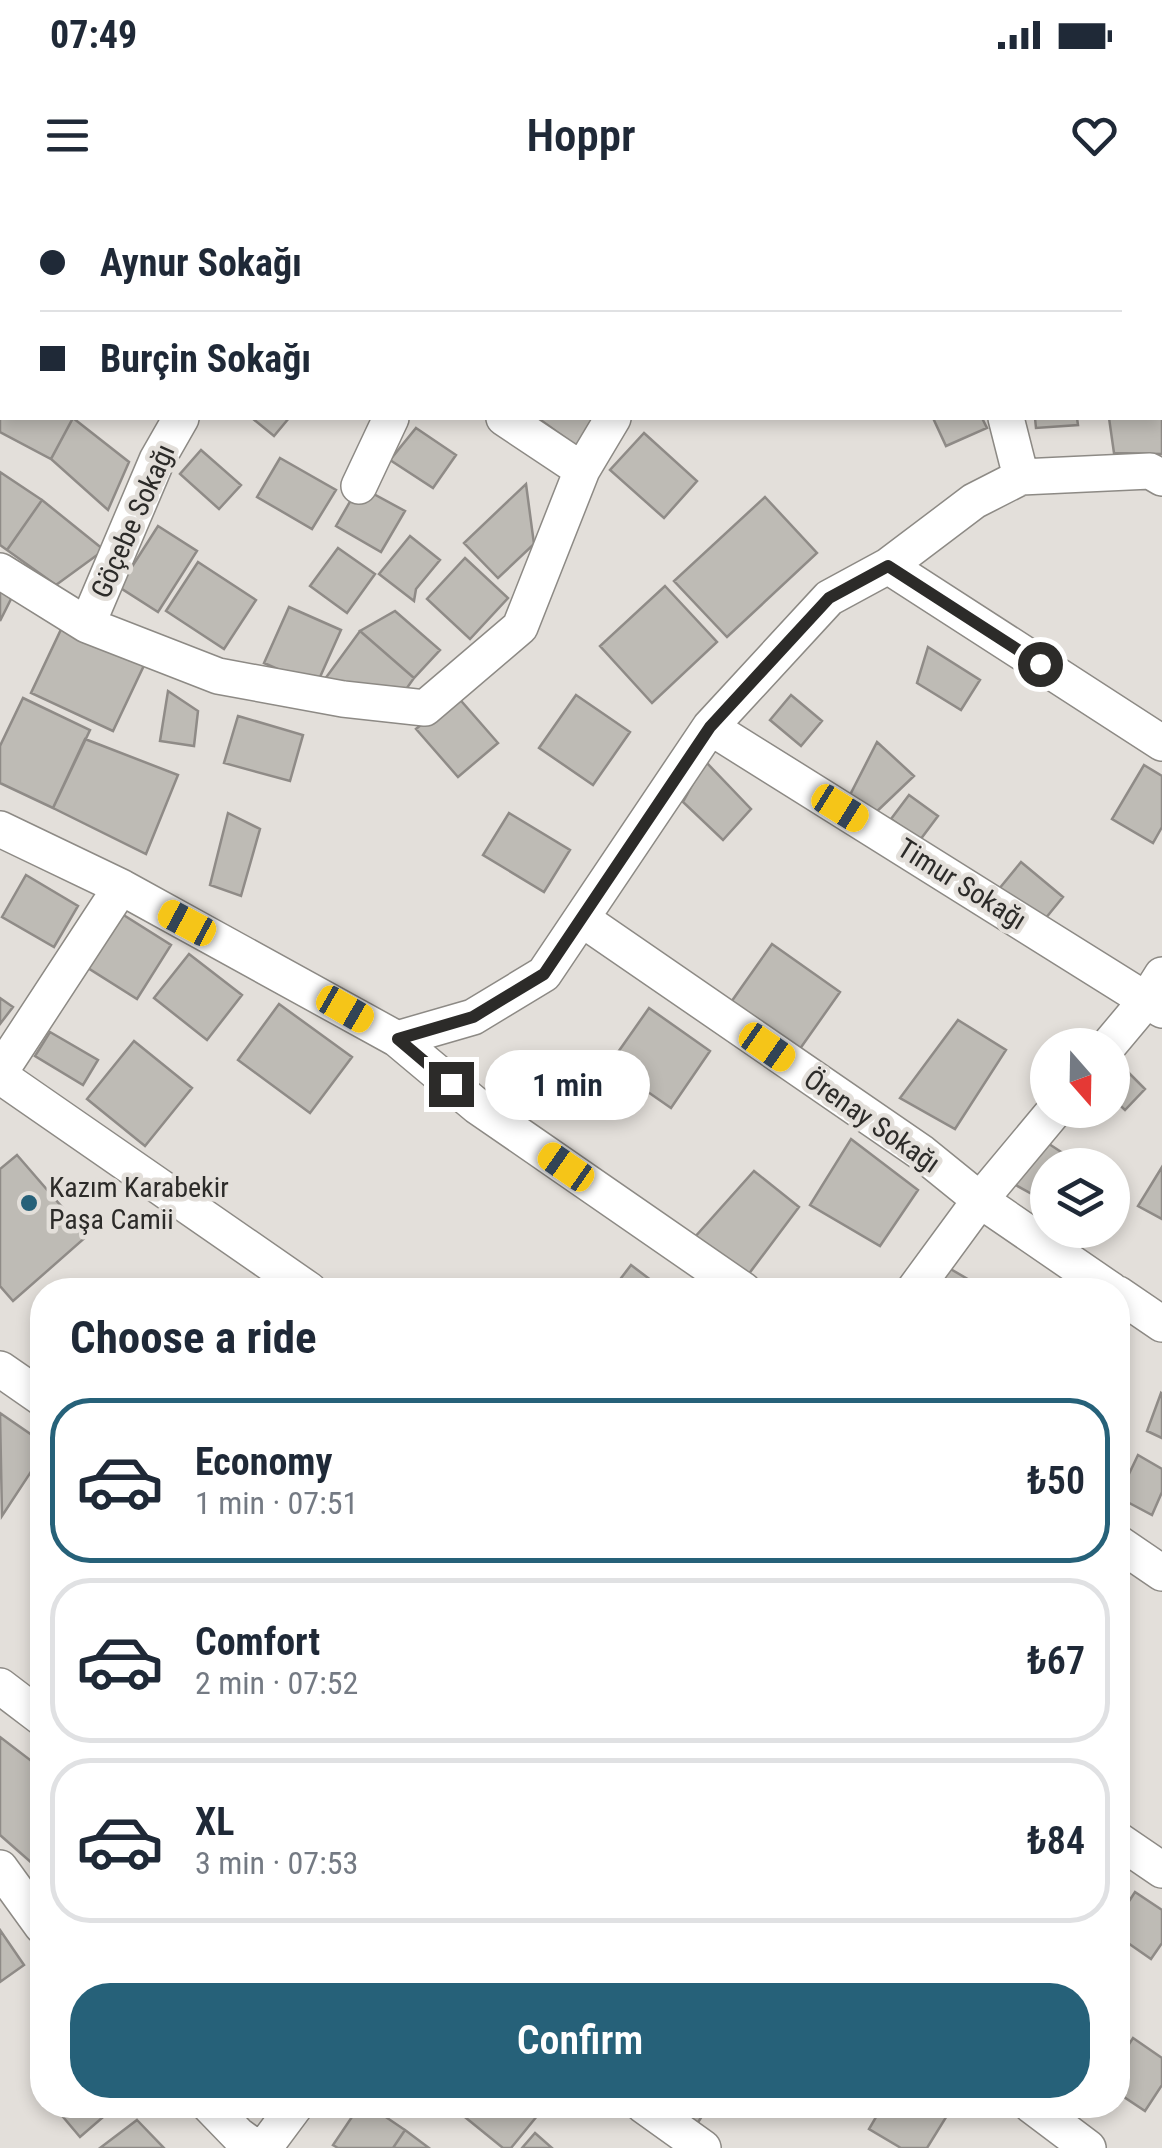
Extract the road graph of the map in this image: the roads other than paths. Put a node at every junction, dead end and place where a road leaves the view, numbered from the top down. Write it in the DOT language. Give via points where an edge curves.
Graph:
graph roads {
  1 [pos="180,420"];
  2 [pos="390,420"];
  3 [pos="507,420"];
  4 [pos="611,420"];
  5 [pos="1007,420"];
  6 [pos="582,470"];
  7 [pos="1022,476"];
  8 [pos="1162,478"];
  9 [pos="360,486"];
  10 [pos="888,566"];
  11 [pos="0,571"];
  12 [pos="87,625"];
  13 [pos="710,727"];
  14 [pos="1162,743"];
  15 [pos="0,829"];
  16 [pos="121,887"];
  17 [pos="582,919"];
  18 [pos="1156,996"];
  19 [pos="1125,1028"];
  20 [pos="398,1039"];
  21 [pos="0,1074"];
  22 [pos="1040,1128"];
  23 [pos="980,1200"];
  24 [pos="293,1278"];
  25 [pos="725,1278"];
  26 [pos="923,1278"];
  27 [pos="1094,1278"];
  28 [pos="1130,1302"];
  29 [pos="1162,1324"];
  30 [pos="0,1369"];
  31 [pos="30,1390"];
  32 [pos="1130,1552"];
  33 [pos="1162,1573"];
  34 [pos="0,1686"];
  35 [pos="30,1709"];
  36 [pos="1130,1848"];
  37 [pos="0,1868"];
  38 [pos="1162,1870"];
  39 [pos="30,1909"];
  40 [pos="222,2118"];
  41 [pos="285,2118"];
  42 [pos="661,2118"];
  43 [pos="1048,2118"];
  44 [pos="260,2148"];
  45 [pos="703,2148"];
  46 [pos="1088,2148"];
  1 -- 12 [label="street, Göçebe Sokağı"];
  2 -- 9 [label="street"];
  3 -- 6 [label="street"];
  4 -- 6 [label="street"];
  5 -- 7 [label="street"];
  6 -- 12 [label="street" via="520,627 426,708 218,676"];
  7 -- 8 [label="street" via="1150,471"];
  7 -- 10 [label="street" via="974,501"];
  10 -- 13 [label="street" via="829,598"];
  10 -- 14 [label="street"];
  11 -- 12 [label="street"];
  13 -- 17 [label="street"];
  13 -- 18 [label="street, Timur Sokağı" via="1036,930"];
  15 -- 16 [label="street"];
  16 -- 20 [label="street"];
  16 -- 21 [label="street"];
  17 -- 20 [label="street" via="544,974 473,1017"];
  17 -- 23 [label="street, Örenay Sokağı"];
  18 -- 19 [label="street"];
  20 -- 25 [label="street" via="477,1106"];
  21 -- 24 [label="street"];
  22 -- 23 [label="street"];
  23 -- 26 [label="street"];
  23 -- 27 [label="street, Örenay Sokağı"];
  28 -- 29 [label="street"];
  30 -- 31 [label="street"];
  32 -- 33 [label="street"];
  34 -- 35 [label="street"];
  36 -- 38 [label="street"];
  37 -- 39 [label="street"];
  40 -- 44 [label="street"];
  41 -- 44 [label="street"];
  42 -- 45 [label="street"];
  43 -- 46 [label="street"];
}
